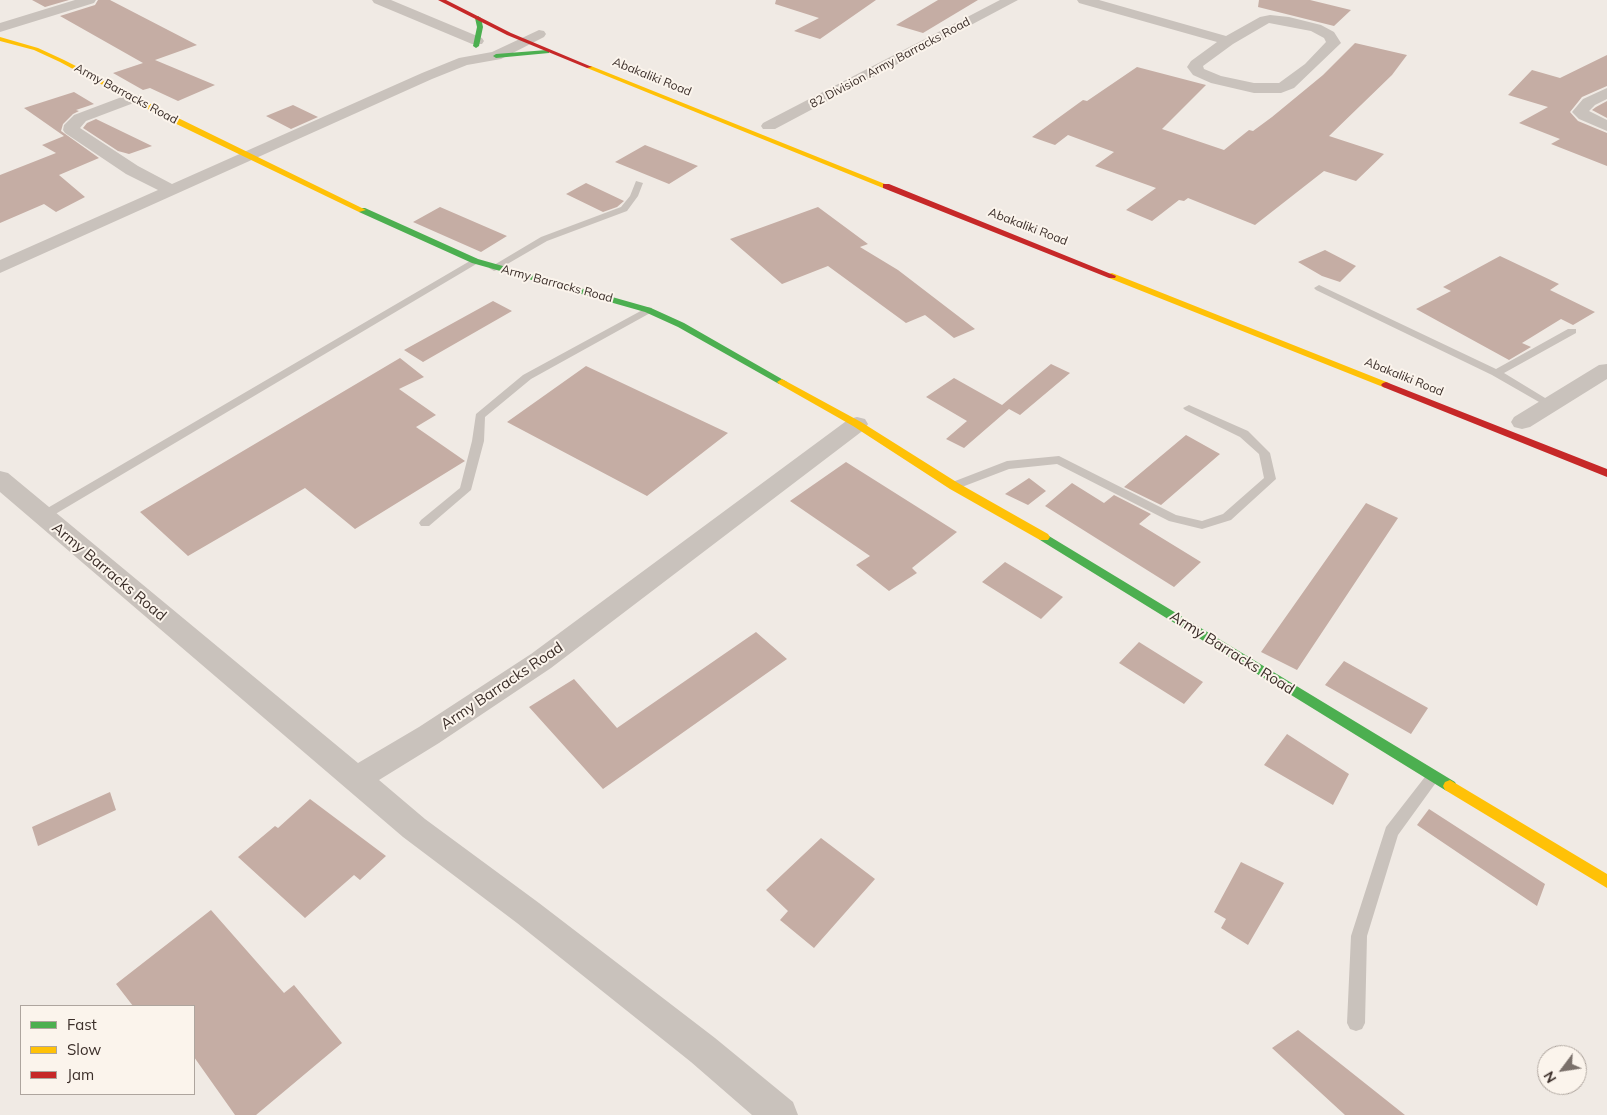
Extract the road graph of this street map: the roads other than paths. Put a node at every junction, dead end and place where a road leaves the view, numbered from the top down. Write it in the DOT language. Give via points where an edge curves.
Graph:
graph roads {
  1 [pos="89,0"];
  2 [pos="379,0"];
  3 [pos="441,0"];
  4 [pos="466,0"];
  5 [pos="1011,0"];
  6 [pos="1084,0"];
  7 [pos="1104,2"];
  8 [pos="478,18"];
  9 [pos="0,28"];
  10 [pos="509,34"];
  11 [pos="530,34"];
  12 [pos="0,39"];
  13 [pos="1228,41"];
  14 [pos="477,43"];
  15 [pos="557,52"];
  16 [pos="496,56"];
  17 [pos="464,61"];
  18 [pos="1607,93"];
  19 [pos="133,98"];
  20 [pos="769,126"];
  21 [pos="1607,126"];
  22 [pos="794,136"];
  23 [pos="250,155"];
  24 [pos="640,183"];
  25 [pos="171,190"];
  26 [pos="475,260"];
  27 [pos="0,267"];
  28 [pos="494,268"];
  29 [pos="1318,288"];
  30 [pos="648,310"];
  31 [pos="1572,331"];
  32 [pos="1607,370"];
  33 [pos="1496,373"];
  34 [pos="1550,404"];
  35 [pos="1189,408"];
  36 [pos="1525,423"];
  37 [pos="858,424"];
  38 [pos="1607,473"];
  39 [pos="0,479"];
  40 [pos="954,486"];
  41 [pos="44,516"];
  42 [pos="425,523"];
  43 [pos="1433,777"];
  44 [pos="358,778"];
  45 [pos="1607,882"];
  46 [pos="1356,1023"];
  47 [pos="780,1115"];
  1 -- 9 [label="street"];
  2 -- 14 [label="street"];
  3 -- 8 [label="main road"];
  4 -- 11 [label="main road, Abakaliki Road"];
  5 -- 20 [label="street, 82 Division Army Barracks Road"];
  6 -- 7 [label="street"];
  7 -- 13 [label="street"];
  8 -- 10 [label="main road"];
  8 -- 14 [label="main road"];
  10 -- 11 [label="street"];
  10 -- 14 [label="street"];
  11 -- 15 [label="main road, Abakaliki Road"];
  11 -- 16 [label="street"];
  11 -- 20 [label="main road, Abakaliki Road"];
  12 -- 19 [label="main road, Army Barracks Road" via="36,49"];
  13 -- 13 [label="street" via="1196,64 1198,72 1216,80 1275,90 1289,85 1334,43 1329,35 1316,28 1279,19 1265,20"];
  14 -- 17 [label="street"];
  15 -- 16 [label="main road"];
  15 -- 38 [label="main road, Abakaliki Road" via="899,192"];
  16 -- 17 [label="street"];
  17 -- 23 [label="street"];
  18 -- 21 [label="street" via="1589,102 1580,112"];
  19 -- 23 [label="main road, Army Barracks Road"];
  19 -- 25 [label="street" via="80,118 72,124 71,130 132,170"];
  20 -- 22 [label="main road, Abakaliki Road"];
  23 -- 25 [label="street"];
  23 -- 26 [label="main road, Army Barracks Road" via="310,186"];
  24 -- 28 [label="lane" via="624,209 544,239"];
  25 -- 27 [label="street"];
  26 -- 28 [label="main road, Army Barracks Road"];
  26 -- 41 [label="lane"];
  28 -- 30 [label="main road, Army Barracks Road"];
  29 -- 33 [label="lane"];
  30 -- 37 [label="main road, Army Barracks Road" via="681,325"];
  30 -- 42 [label="lane" via="528,378 480,416 478,441 465,490"];
  31 -- 33 [label="lane"];
  32 -- 34 [label="street"];
  33 -- 34 [label="lane"];
  34 -- 36 [label="street"];
  35 -- 40 [label="lane" via="1244,434 1264,453 1270,479 1227,518 1202,525 1173,518 1059,460 1007,465"];
  37 -- 40 [label="main road, Army Barracks Road"];
  37 -- 44 [label="street, Army Barracks Road" via="541,661"];
  39 -- 41 [label="street, Army Barracks Road"];
  40 -- 43 [label="main road, Army Barracks Road" via="1060,547"];
  41 -- 44 [label="street, Army Barracks Road"];
  43 -- 45 [label="main road, Army Barracks Road"];
  43 -- 46 [label="lane" via="1391,832 1359,936"];
  44 -- 47 [label="street, Army Barracks Road" via="414,828 544,924"];
}
